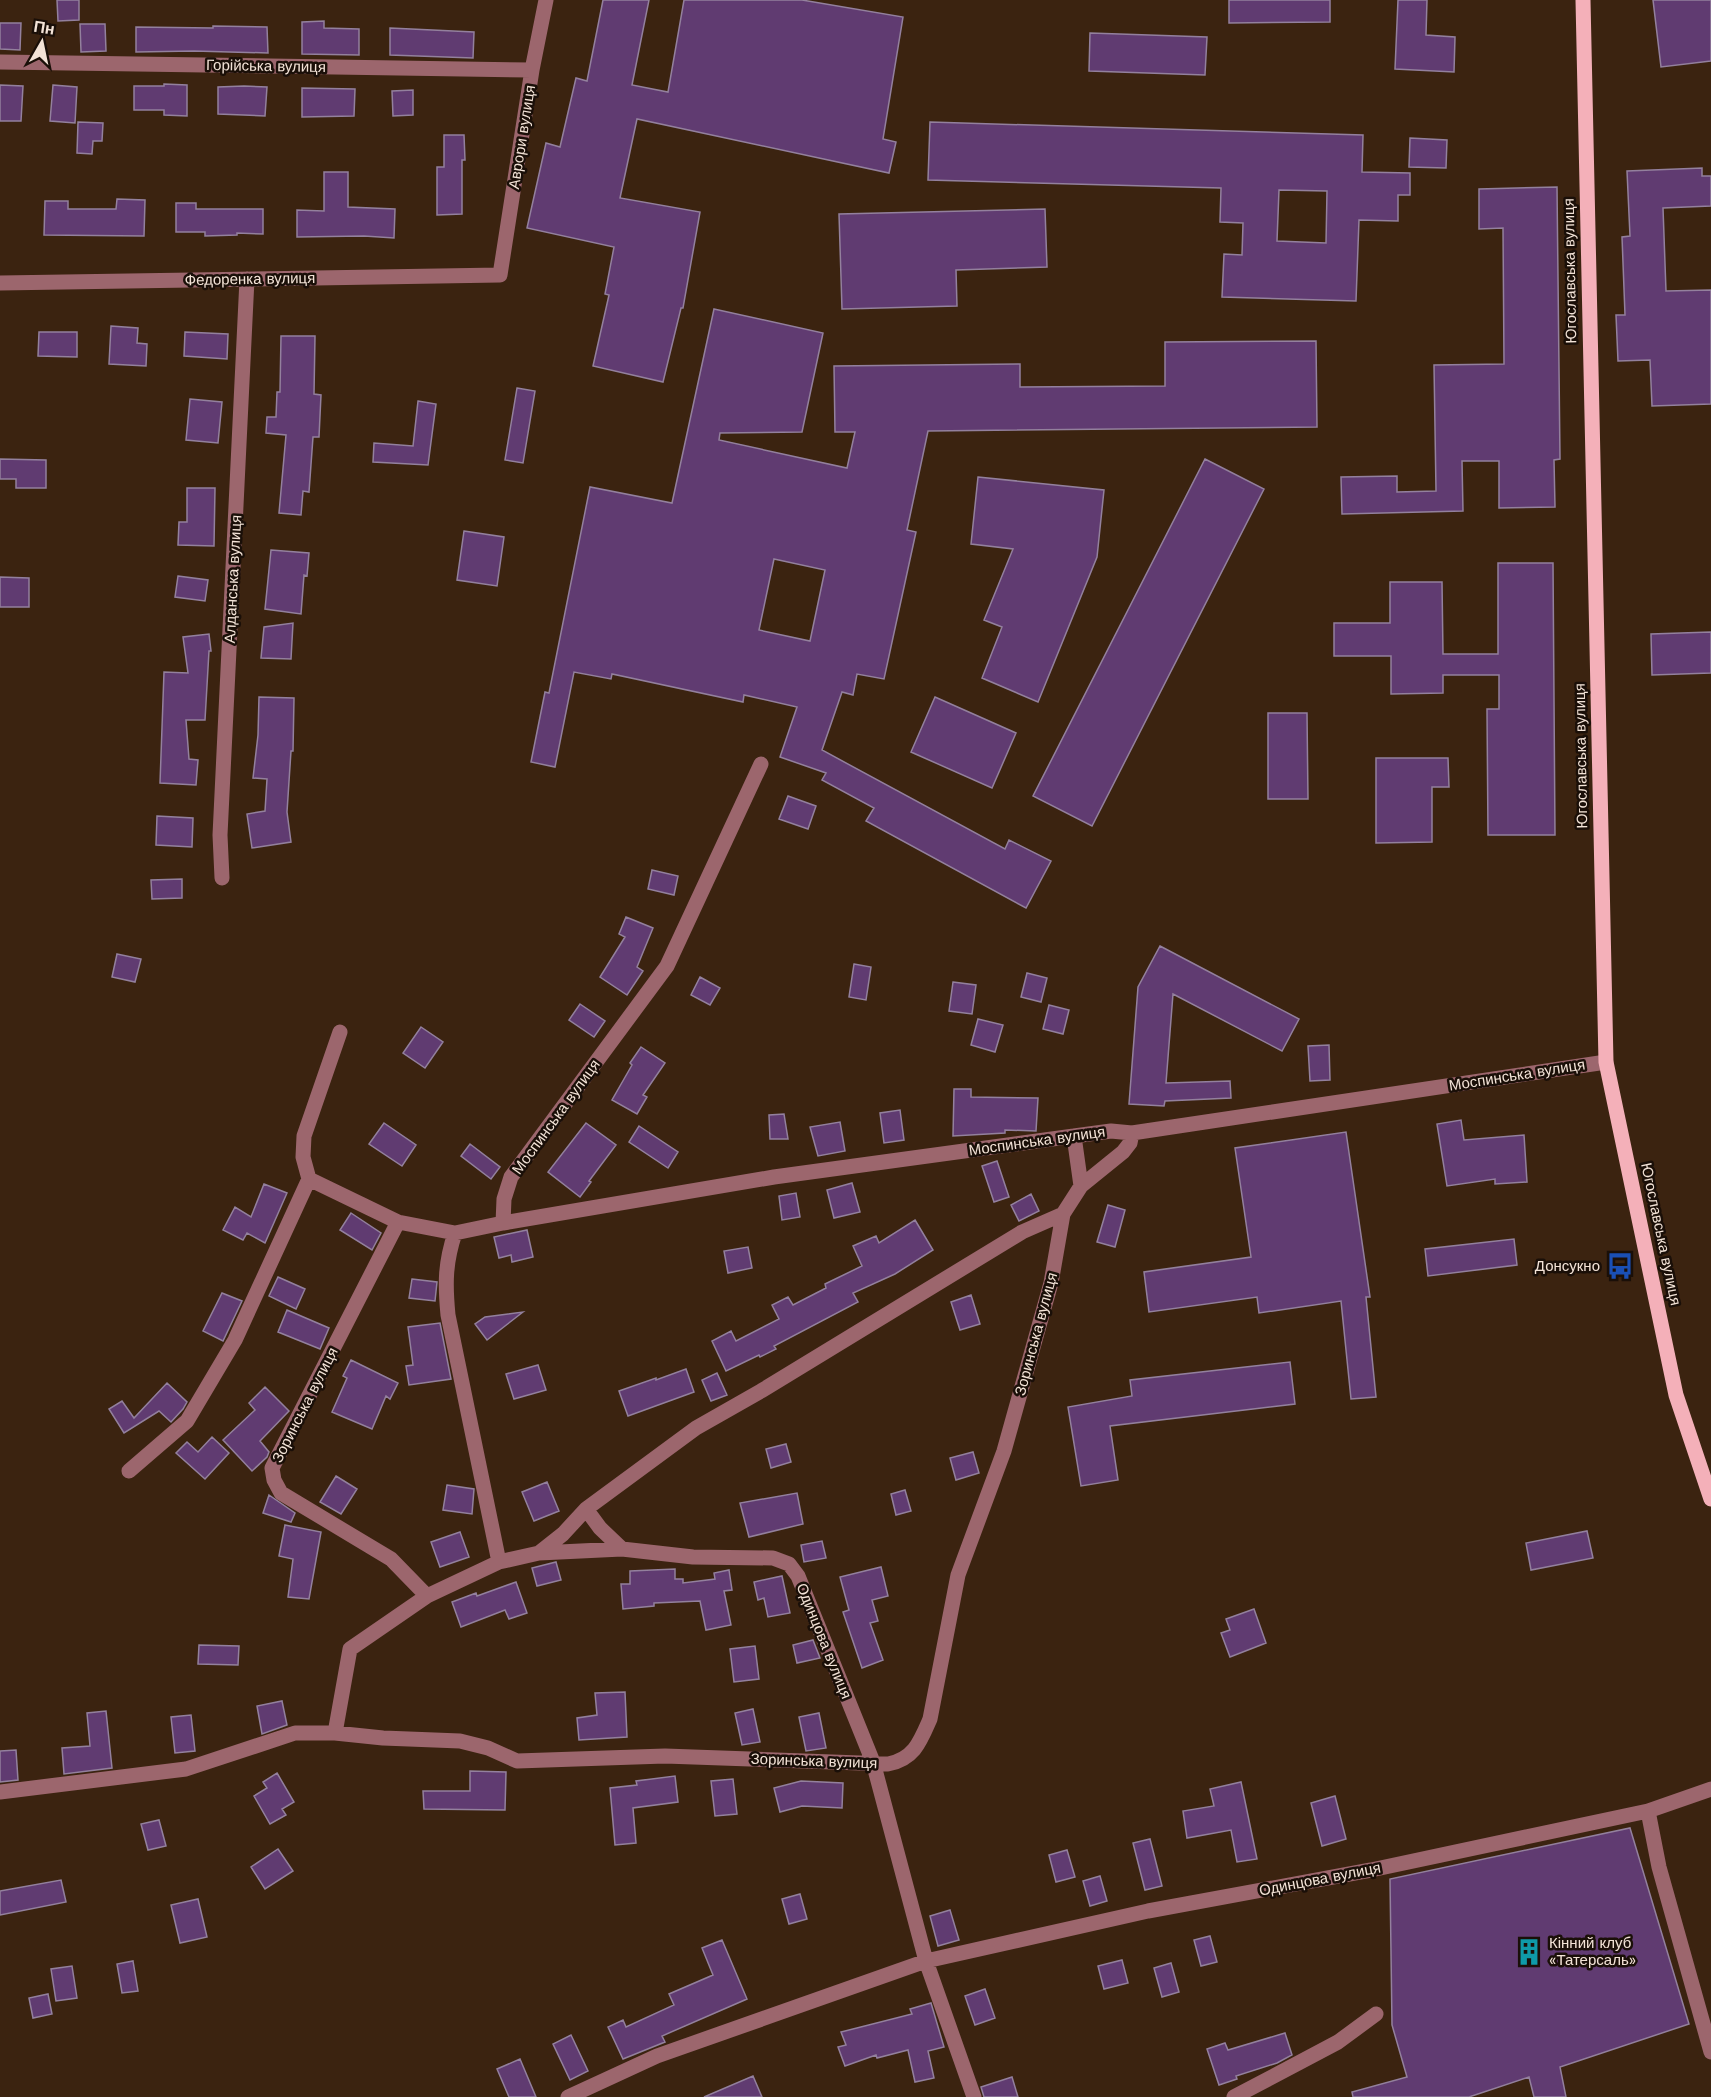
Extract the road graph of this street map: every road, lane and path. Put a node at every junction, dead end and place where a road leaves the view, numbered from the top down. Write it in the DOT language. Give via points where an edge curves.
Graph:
graph roads {
  1 [pos="546,0"];
  2 [pos="1583,0"];
  3 [pos="0,62"];
  4 [pos="532,69"];
  5 [pos="500,275"];
  6 [pos="247,279"];
  7 [pos="0,283"];
  8 [pos="761,764"];
  9 [pos="222,878"];
  10 [pos="340,1032"];
  11 [pos="1606,1062"];
  12 [pos="1132,1133"];
  13 [pos="1074,1136"];
  14 [pos="309,1179"];
  15 [pos="1081,1186"];
  16 [pos="1063,1214"];
  17 [pos="398,1222"];
  18 [pos="503,1222"];
  19 [pos="455,1233"];
  20 [pos="129,1471"];
  21 [pos="1711,1499"];
  22 [pos="586,1509"];
  23 [pos="622,1549"];
  24 [pos="539,1553"];
  25 [pos="499,1562"];
  26 [pos="427,1596"];
  27 [pos="335,1733"];
  28 [pos="873,1762"];
  29 [pos="1711,1789"];
  30 [pos="0,1792"];
  31 [pos="1648,1811"];
  32 [pos="926,1961"];
  33 [pos="1376,2014"];
  34 [pos="1711,2052"];
  35 [pos="568,2097"];
  36 [pos="975,2097"];
  37 [pos="1234,2097"];
  1 -- 4 [label="street, Аврори вулиця"];
  2 -- 11 [label="main road, Югославська вулиця"];
  3 -- 4 [label="street, Горійська вулиця"];
  4 -- 5 [label="street, Аврори вулиця"];
  5 -- 6 [label="street, Федоренка вулиця"];
  6 -- 7 [label="street, Федоренка вулиця"];
  6 -- 9 [label="street, Алданська вулиця" via="220,835"];
  8 -- 18 [label="street, Моспинська вулиця" via="667,966 511,1177 504,1199"];
  10 -- 14 [label="street" via="304,1136 303,1157"];
  11 -- 12 [label="street, Моспинська вулиця"];
  11 -- 21 [label="main road, Югославська вулиця" via="1676,1395"];
  12 -- 13 [label="street, Моспинська вулиця" via="1111,1131"];
  12 -- 15 [label="street, Зоринська вулиця" via="1123,1152"];
  13 -- 15 [label="street"];
  13 -- 18 [label="street, Моспинська вулиця" via="774,1177"];
  14 -- 17 [label="street, Моспинська вулиця"];
  14 -- 20 [label="street" via="235,1340 187,1421"];
  15 -- 16 [label="street, Зоринська вулиця"];
  16 -- 22 [label="street" via="1022,1232 696,1428"];
  16 -- 28 [label="street, Зоринська вулиця" via="1051,1283 1004,1452 958,1575 930,1719 906,1758 888,1764"];
  17 -- 19 [label="street, Моспинська вулиця"];
  17 -- 26 [label="street, Зоринська вулиця" via="272,1468 281,1493 391,1559"];
  18 -- 19 [label="street, Моспинська вулиця"];
  19 -- 25 [label="street" via="445,1282 448,1315"];
  22 -- 23 [label="street"];
  22 -- 24 [label="street"];
  23 -- 24 [label="street, Одинцова вулиця"];
  23 -- 28 [label="street, Одинцова вулиця" via="693,1557 773,1558 789,1564 798,1576"];
  24 -- 25 [label="street"];
  25 -- 26 [label="street"];
  26 -- 27 [label="street" via="350,1649"];
  27 -- 28 [label="street, Зоринська вулиця" via="460,1741 517,1761 665,1756"];
  27 -- 30 [label="street, Зоринська вулиця" via="295,1733 186,1769"];
  28 -- 32 [label="street, Одинцова вулиця"];
  29 -- 31 [label="street, Одинцова вулиця"];
  31 -- 32 [label="street, Одинцова вулиця" via="1371,1870 1148,1911"];
  31 -- 34 [label="street" via="1659,1866"];
  32 -- 35 [label="street, Одинцова вулиця" via="657,2056"];
  32 -- 36 [label="street, Одинцова вулиця"];
  33 -- 37 [label="street" via="1338,2042"];
}
